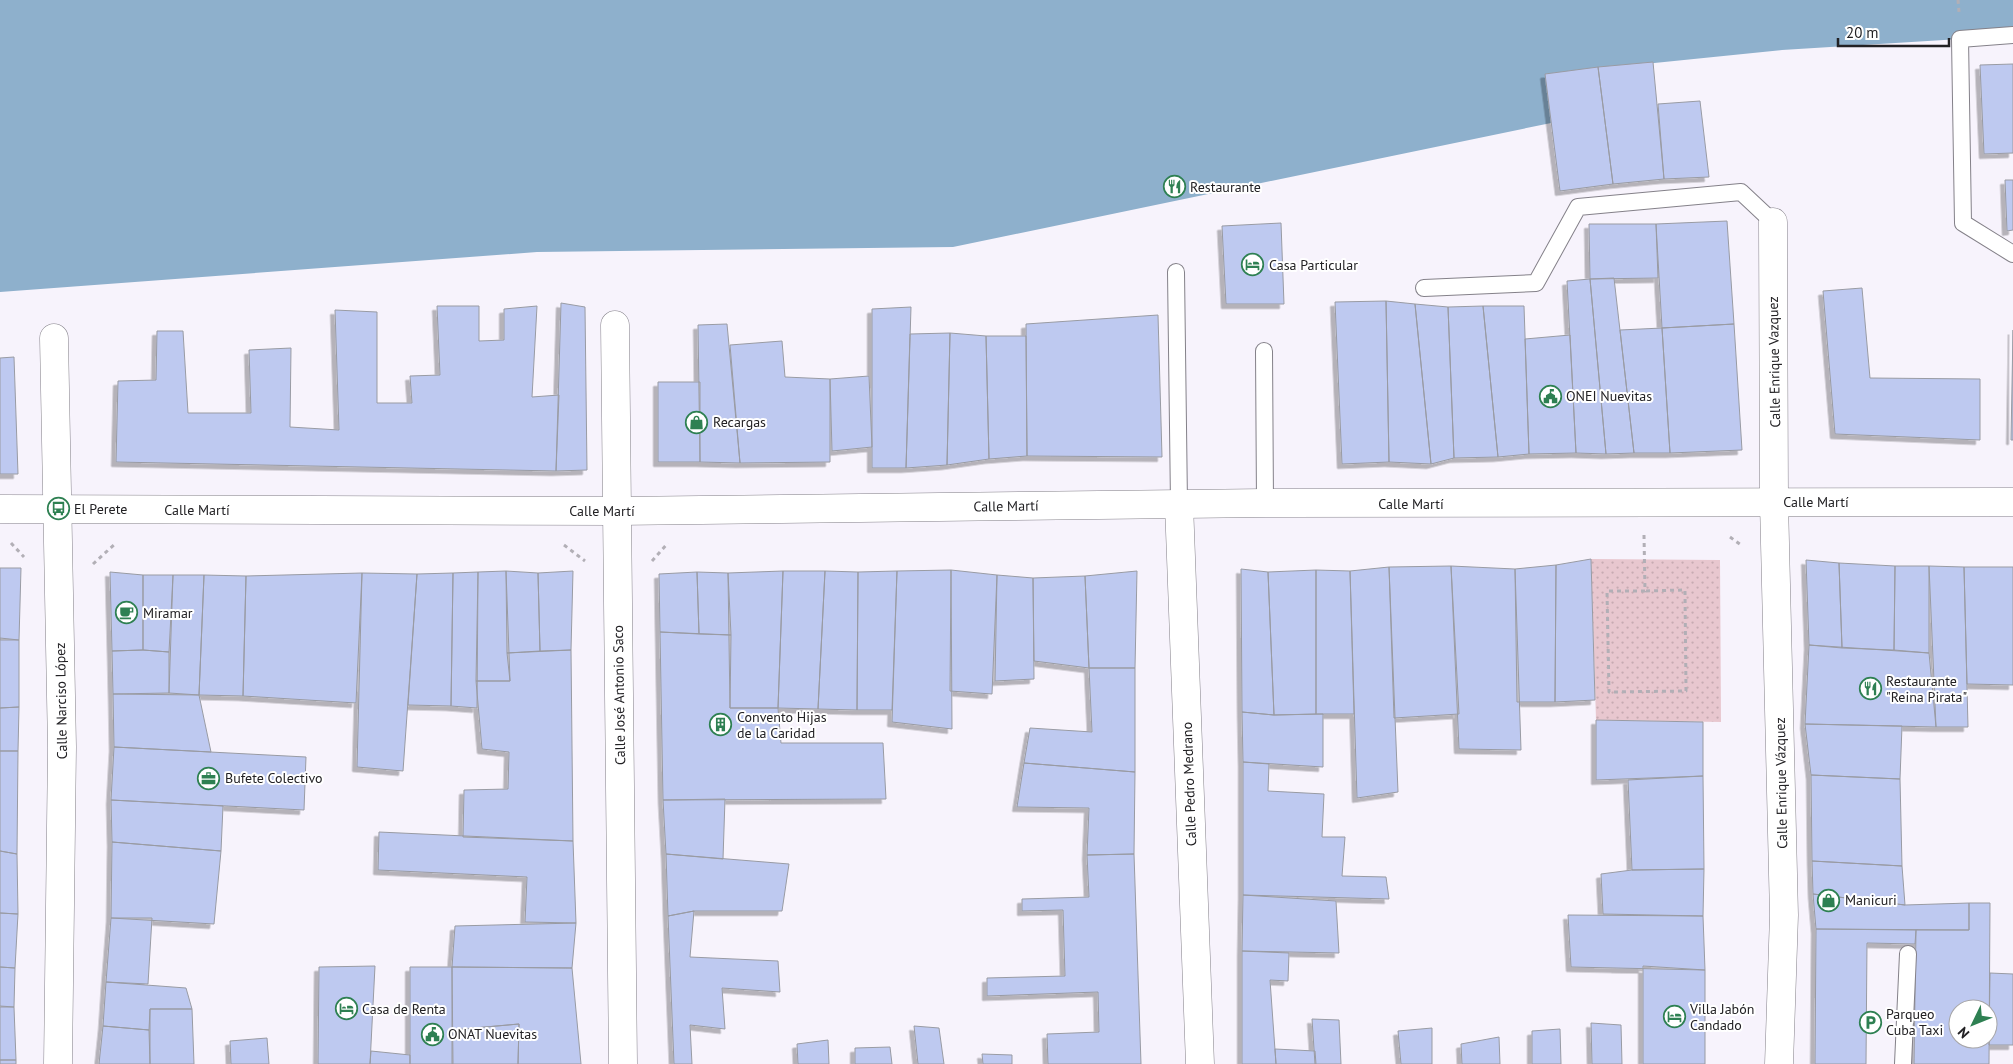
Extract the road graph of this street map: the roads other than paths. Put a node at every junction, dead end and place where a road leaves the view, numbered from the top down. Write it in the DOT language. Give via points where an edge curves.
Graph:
graph roads {
  1 [pos="2013,35"];
  2 [pos="1773,222"];
  3 [pos="2013,254"];
  4 [pos="1176,272"];
  5 [pos="1424,288"];
  6 [pos="615,325"];
  7 [pos="54,338"];
  8 [pos="1264,351"];
  9 [pos="1774,502"];
  10 [pos="2013,502"];
  11 [pos="1265,503"];
  12 [pos="1179,504"];
  13 [pos="0,509"];
  14 [pos="58,509"];
  15 [pos="618,512"];
  16 [pos="1908,954"];
  17 [pos="58,1064"];
  18 [pos="623,1064"];
  19 [pos="1200,1064"];
  20 [pos="1779,1064"];
  21 [pos="1904,1064"];
  1 -- 3 [label="lane" via="1960,39 1963,223"];
  2 -- 5 [label="lane" via="1741,192 1578,207 1536,282"];
  2 -- 9 [label="street, Calle Enrique Vazquez"];
  4 -- 12 [label="lane"];
  6 -- 15 [label="street, Calle José Antonio Saco"];
  7 -- 14 [label="street, Calle Narciso López"];
  8 -- 11 [label="lane"];
  9 -- 10 [label="street, Calle Martí"];
  9 -- 11 [label="street, Calle Martí"];
  9 -- 20 [label="street, Calle Enrique Vázquez" via="1784,915"];
  11 -- 12 [label="street, Calle Martí"];
  12 -- 15 [label="street, Calle Martí"];
  12 -- 19 [label="street, Calle Pedro Medrano"];
  13 -- 14 [label="street, Calle Martí"];
  14 -- 15 [label="street, Calle Martí"];
  14 -- 17 [label="street, Calle Narciso López" via="62,747"];
  15 -- 18 [label="street, Calle José Antonio Saco"];
  16 -- 21 [label="lane"];
}
